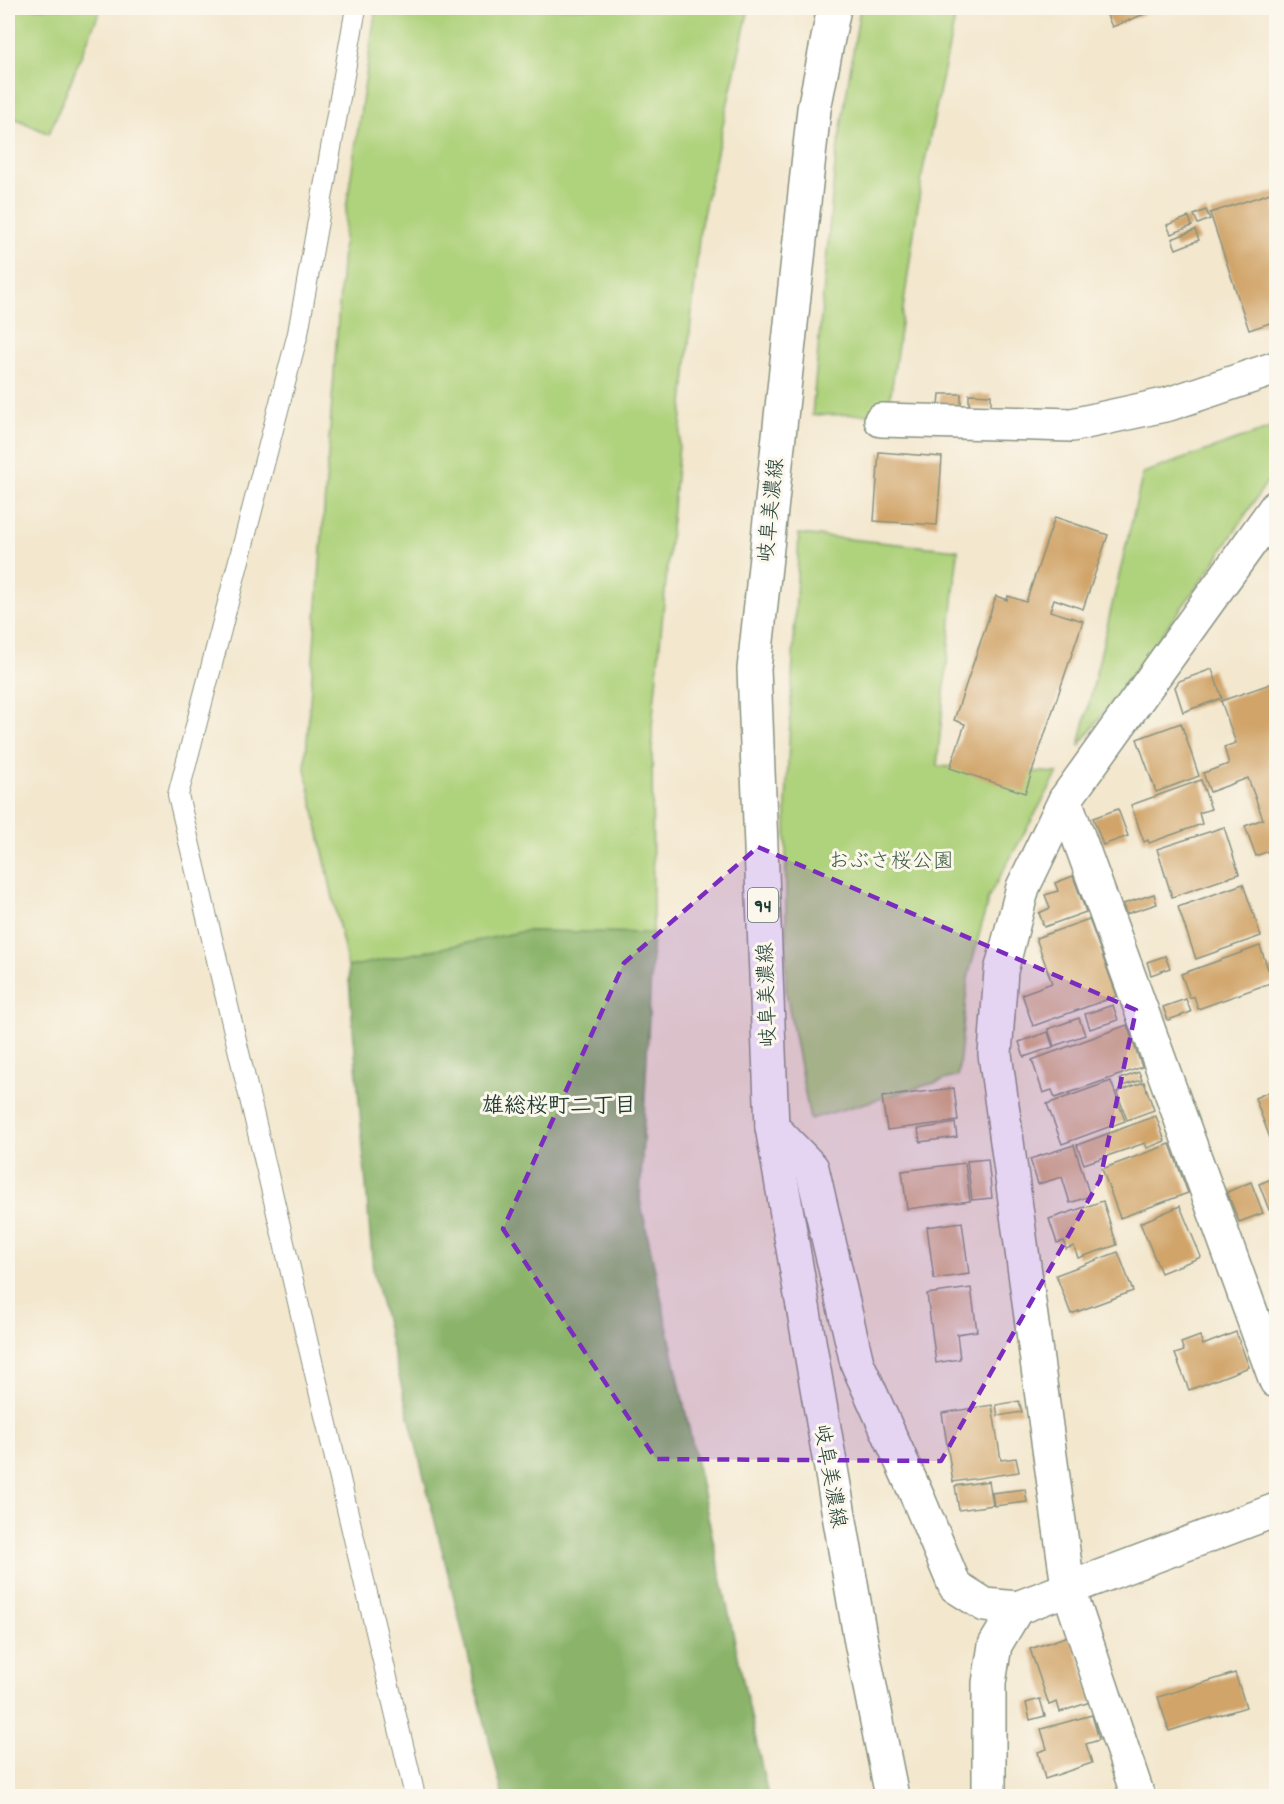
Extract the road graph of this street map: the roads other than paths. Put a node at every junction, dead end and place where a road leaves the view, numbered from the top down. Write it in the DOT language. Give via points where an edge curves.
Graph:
graph roads {
  1 [pos="356,8"];
  2 [pos="834,8"];
  3 [pos="1276,368"];
  4 [pos="881,420"];
  5 [pos="1274,522"];
  6 [pos="1065,800"];
  7 [pos="772,1126"];
  8 [pos="1276,1381"];
  9 [pos="1276,1510"];
  10 [pos="1068,1587"];
  11 [pos="1017,1608"];
  12 [pos="415,1797"];
  13 [pos="892,1797"];
  14 [pos="989,1797"];
  15 [pos="1138,1797"];
  1 -- 12 [label="lane" via="298,333 178,795"];
  2 -- 7 [label="street, 岐阜美濃線 / 94" via="814,109 753,669"];
  3 -- 4 [label="street" via="1169,404 1072,425"];
  5 -- 6 [label="street"];
  6 -- 8 [label="street"];
  6 -- 10 [label="street" via="1023,887 1001,971 995,1054"];
  7 -- 11 [label="street" via="812,1168 857,1363 955,1586 985,1605"];
  7 -- 13 [label="street, 岐阜美濃線 / 94" via="861,1642"];
  9 -- 10 [label="street"];
  10 -- 11 [label="street"];
  10 -- 15 [label="street"];
  11 -- 14 [label="street" via="995,1645 989,1683"];
}
